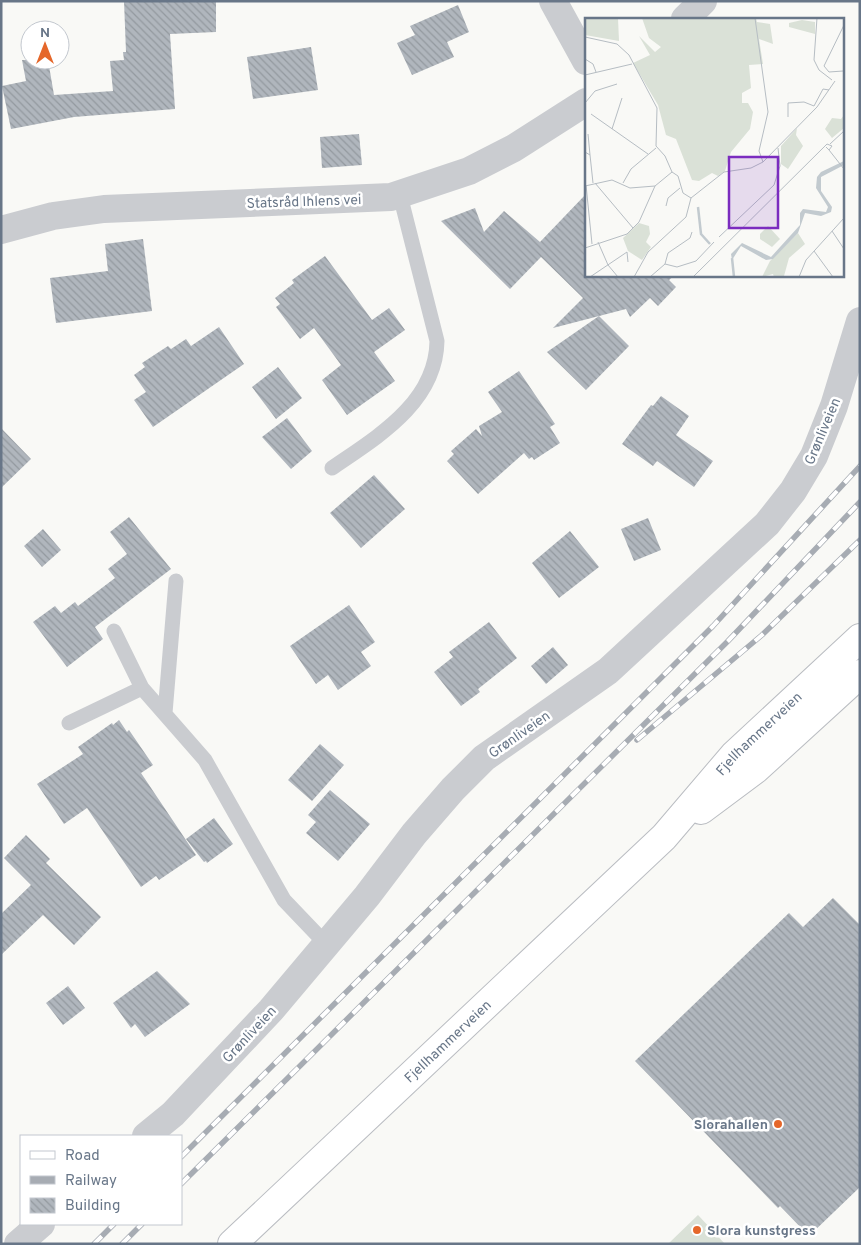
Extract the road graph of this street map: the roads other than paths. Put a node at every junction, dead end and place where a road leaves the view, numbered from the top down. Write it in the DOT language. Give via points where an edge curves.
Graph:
graph roads {
  1 [pos="553,1"];
  2 [pos="704,1"];
  3 [pos="687,18"];
  4 [pos="585,60"];
  5 [pos="585,103"];
  6 [pos="400,195"];
  7 [pos="1,230"];
  8 [pos="860,321"];
  9 [pos="332,468"];
  10 [pos="176,581"];
  11 [pos="114,631"];
  12 [pos="860,638"];
  13 [pos="860,674"];
  14 [pos="142,688"];
  15 [pos="164,713"];
  16 [pos="69,724"];
  17 [pos="664,837"];
  18 [pos="327,945"];
  19 [pos="147,1135"];
  20 [pos="40,1225"];
  21 [pos="18,1244"];
  22 [pos="232,1244"];
  1 -- 4 [label="street"];
  2 -- 3 [label="street"];
  5 -- 6 [label="street, Statsråd Ihlens vei" via="514,148 469,171"];
  6 -- 7 [label="street, Statsråd Ihlens vei" via="104,209 53,216"];
  6 -- 9 [label="lane" via="437,341 436,359 429,380 412,405 378,436"];
  8 -- 18 [label="street, Grønliveien" via="834,406 814,456 793,491 767,524 608,671 484,758 452,789 414,834"];
  10 -- 15 [label="lane"];
  11 -- 14 [label="lane"];
  12 -- 17 [label="main road, Fjellhammerveien" via="734,755"];
  13 -- 17 [label="main road, Fjellhammerveien" via="756,770"];
  14 -- 15 [label="lane"];
  14 -- 16 [label="lane"];
  15 -- 18 [label="lane" via="204,760 284,900"];
  17 -- 22 [label="main road, Fjellhammerveien"];
  18 -- 19 [label="street, Grønliveien" via="265,1017 173,1114"];
  20 -- 21 [label="street"];
}
